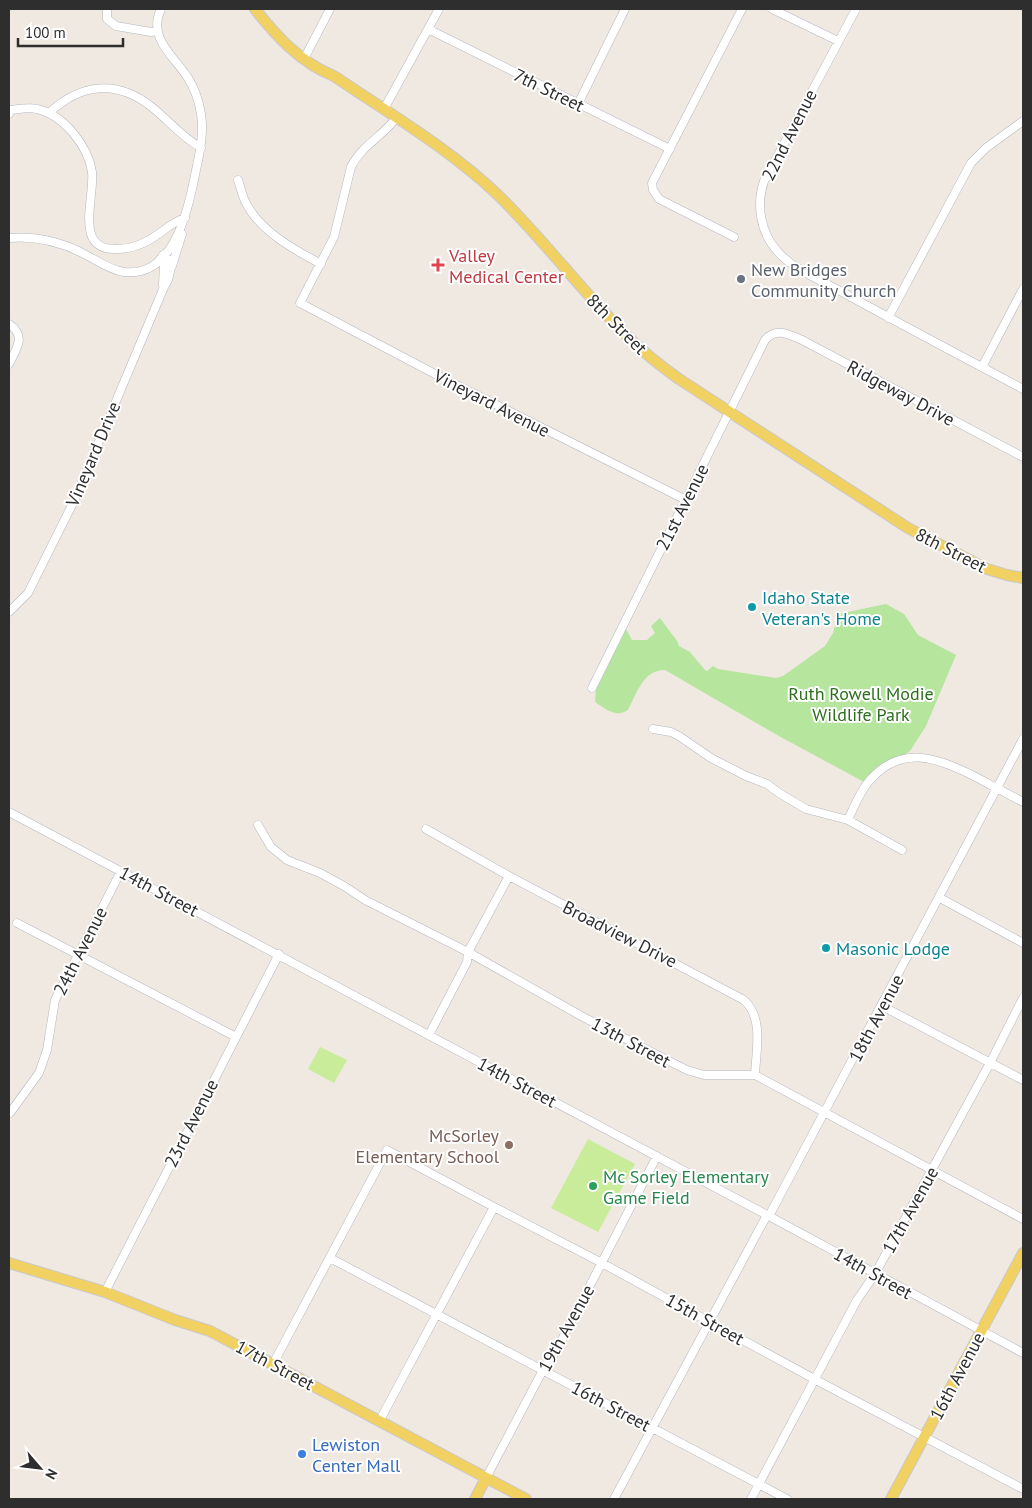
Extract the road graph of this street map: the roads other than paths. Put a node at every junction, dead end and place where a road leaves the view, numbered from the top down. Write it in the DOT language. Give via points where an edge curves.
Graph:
graph roads {
  1 [pos="107,9"];
  2 [pos="160,9"];
  3 [pos="255,9"];
  4 [pos="330,9"];
  5 [pos="439,9"];
  6 [pos="625,9"];
  7 [pos="742,9"];
  8 [pos="772,9"];
  9 [pos="856,9"];
  10 [pos="428,29"];
  11 [pos="156,31"];
  12 [pos="838,42"];
  13 [pos="304,59"];
  14 [pos="578,104"];
  15 [pos="384,109"];
  16 [pos="9,111"];
  17 [pos="49,113"];
  18 [pos="396,118"];
  19 [pos="1023,122"];
  20 [pos="200,148"];
  21 [pos="670,149"];
  22 [pos="238,180"];
  23 [pos="185,218"];
  24 [pos="734,237"];
  25 [pos="9,238"];
  26 [pos="162,257"];
  27 [pos="320,264"];
  28 [pos="172,268"];
  29 [pos="164,287"];
  30 [pos="1023,289"];
  31 [pos="888,318"];
  32 [pos="9,324"];
  33 [pos="777,332"];
  34 [pos="9,364"];
  35 [pos="982,367"];
  36 [pos="1023,389"];
  37 [pos="729,412"];
  38 [pos="1023,457"];
  39 [pos="686,500"];
  40 [pos="1023,578"];
  41 [pos="9,612"];
  42 [pos="592,688"];
  43 [pos="654,729"];
  44 [pos="1023,739"];
  45 [pos="997,788"];
  46 [pos="1023,802"];
  47 [pos="9,812"];
  48 [pos="848,820"];
  49 [pos="258,825"];
  50 [pos="426,829"];
  51 [pos="902,850"];
  52 [pos="121,871"];
  53 [pos="509,876"];
  54 [pos="940,898"];
  55 [pos="17,923"];
  56 [pos="1023,943"];
  57 [pos="468,952"];
  58 [pos="279,954"];
  59 [pos="78,955"];
  60 [pos="1023,998"];
  61 [pos="882,1006"];
  62 [pos="429,1035"];
  63 [pos="236,1037"];
  64 [pos="990,1063"];
  65 [pos="755,1075"];
  66 [pos="1023,1080"];
  67 [pos="10,1113"];
  68 [pos="824,1113"];
  69 [pos="657,1156"];
  70 [pos="932,1169"];
  71 [pos="494,1207"];
  72 [pos="768,1216"];
  73 [pos="1023,1219"];
  74 [pos="1023,1253"];
  75 [pos="330,1258"];
  76 [pos="602,1262"];
  77 [pos="9,1263"];
  78 [pos="875,1274"];
  79 [pos="104,1292"];
  80 [pos="438,1314"];
  81 [pos="709,1321"];
  82 [pos="981,1331"];
  83 [pos="1023,1353"];
  84 [pos="273,1364"];
  85 [pos="543,1370"];
  86 [pos="816,1380"];
  87 [pos="380,1420"];
  88 [pos="653,1429"];
  89 [pos="925,1436"];
  90 [pos="486,1478"];
  91 [pos="759,1485"];
  92 [pos="1023,1489"];
  93 [pos="475,1499"];
  94 [pos="526,1499"];
  95 [pos="614,1499"];
  96 [pos="751,1499"];
  97 [pos="787,1499"];
  98 [pos="891,1499"];
  1 -- 11 [label="street" via="107,19 116,26"];
  2 -- 11 [label="street"];
  3 -- 13 [label="main road, 8th Street" via="275,34"];
  4 -- 13 [label="street"];
  5 -- 10 [label="street"];
  6 -- 14 [label="street"];
  7 -- 21 [label="street"];
  8 -- 12 [label="street"];
  9 -- 12 [label="street, 22nd Avenue"];
  10 -- 14 [label="street, 7th Street"];
  10 -- 15 [label="street"];
  11 -- 20 [label="street" via="195,89 201,114"];
  12 -- 31 [label="street, 22nd Avenue" via="761,190 762,221 778,253 789,262"];
  13 -- 15 [label="main road, 8th Street"];
  14 -- 21 [label="street, 7th Street"];
  15 -- 18 [label="main road, 8th Street"];
  16 -- 17 [label="street" via="30,108"];
  17 -- 20 [label="street" via="86,89 120,91 142,100"];
  17 -- 23 [label="street" via="68,128 85,151 92,170 89,226 97,244 112,249 133,246"];
  18 -- 27 [label="street" via="361,152 351,167 334,237"];
  18 -- 37 [label="main road, 8th Street" via="446,152 497,195 644,353"];
  19 -- 31 [label="street" via="971,163"];
  20 -- 23 [label="street"];
  21 -- 24 [label="street" via="652,183 659,199"];
  22 -- 27 [label="street" via="245,202 263,226"];
  23 -- 26 [label="street" via="173,244"];
  23 -- 28 [label="street, Vineyard Drive"];
  25 -- 26 [label="street" via="23,237 71,247 124,272 141,271"];
  26 -- 28 [label="street" via="172,261"];
  26 -- 29 [label="street, Vineyard Drive"];
  27 -- 39 [label="street, Vineyard Avenue" via="300,302"];
  28 -- 29 [label="street, Vineyard Drive"];
  29 -- 41 [label="street, Vineyard Drive" via="74,501 28,593"];
  30 -- 35 [label="street"];
  31 -- 35 [label="street"];
  32 -- 34 [label="street" via="19,335"];
  33 -- 37 [label="street, 21st Avenue" via="765,340"];
  33 -- 38 [label="street, Ridgeway Drive" via="802,340"];
  35 -- 36 [label="street"];
  37 -- 39 [label="street, 21st Avenue"];
  37 -- 40 [label="main road, 8th Street" via="908,528 987,569"];
  39 -- 42 [label="street, 21st Avenue"];
  43 -- 48 [label="street" via="679,736 711,758 767,784 806,809"];
  44 -- 45 [label="street, 18th Avenue"];
  45 -- 46 [label="street"];
  45 -- 48 [label="street" via="945,762 918,757 907,759 886,767 869,781"];
  45 -- 54 [label="street, 18th Avenue"];
  47 -- 52 [label="street, 14th Street"];
  48 -- 51 [label="street"];
  49 -- 57 [label="street, 13th Street" via="271,847 287,860 320,873 365,900"];
  50 -- 53 [label="street, Broadview Drive"];
  52 -- 58 [label="street, 14th Street"];
  52 -- 59 [label="street, 24th Avenue"];
  53 -- 57 [label="street"];
  53 -- 65 [label="street, Broadview Drive" via="744,1000 753,1009 756,1021"];
  54 -- 56 [label="street"];
  54 -- 61 [label="street, 18th Avenue"];
  55 -- 59 [label="street"];
  57 -- 62 [label="street" via="467,962"];
  57 -- 65 [label="street, 13th Street" via="687,1070 714,1076"];
  58 -- 62 [label="street, 14th Street"];
  58 -- 63 [label="street, 23rd Avenue"];
  59 -- 63 [label="street"];
  59 -- 67 [label="street, 24th Avenue" via="55,1000 47,1050 39,1073"];
  60 -- 64 [label="street, 17th Avenue"];
  61 -- 64 [label="street"];
  61 -- 68 [label="street, 18th Avenue"];
  62 -- 69 [label="street, 14th Street"];
  63 -- 79 [label="street, 23rd Avenue"];
  64 -- 66 [label="street"];
  64 -- 70 [label="street, 17th Avenue"];
  65 -- 68 [label="street"];
  68 -- 70 [label="street"];
  68 -- 72 [label="street, 18th Avenue"];
  69 -- 72 [label="street, 14th Street"];
  69 -- 76 [label="street, 19th Avenue"];
  70 -- 73 [label="street"];
  70 -- 78 [label="street, 17th Avenue"];
  71 -- 75 [label="street, 15th Street" via="387,1150"];
  71 -- 76 [label="street, 15th Street"];
  71 -- 80 [label="street"];
  72 -- 78 [label="street, 14th Street"];
  72 -- 81 [label="street, 18th Avenue"];
  74 -- 82 [label="main road, 16th Avenue"];
  75 -- 80 [label="street, 16th Street"];
  75 -- 84 [label="street"];
  76 -- 81 [label="street, 15th Street"];
  76 -- 85 [label="street, 19th Avenue"];
  77 -- 79 [label="main road, 17th Street"];
  78 -- 82 [label="street, 14th Street"];
  78 -- 86 [label="street, 17th Avenue" via="857,1300"];
  79 -- 84 [label="main road, 17th Street" via="210,1331"];
  80 -- 85 [label="street, 16th Street"];
  80 -- 87 [label="street"];
  81 -- 86 [label="street, 15th Street"];
  81 -- 88 [label="street, 18th Avenue"];
  82 -- 83 [label="street, 14th Street"];
  82 -- 89 [label="main road, 16th Avenue"];
  84 -- 87 [label="main road, 17th Street"];
  85 -- 88 [label="street, 16th Street"];
  85 -- 90 [label="street, 19th Avenue"];
  86 -- 89 [label="street, 15th Street"];
  86 -- 91 [label="street, 17th Avenue"];
  87 -- 90 [label="main road, 17th Street"];
  88 -- 91 [label="street, 16th Street"];
  88 -- 95 [label="street, 18th Avenue"];
  89 -- 92 [label="street, 15th Street"];
  89 -- 98 [label="main road, 16th Avenue"];
  90 -- 93 [label="main road, 19th Avenue"];
  90 -- 94 [label="main road, 17th Street"];
  91 -- 96 [label="street, 17th Avenue"];
  91 -- 97 [label="street, 16th Street"];
}
